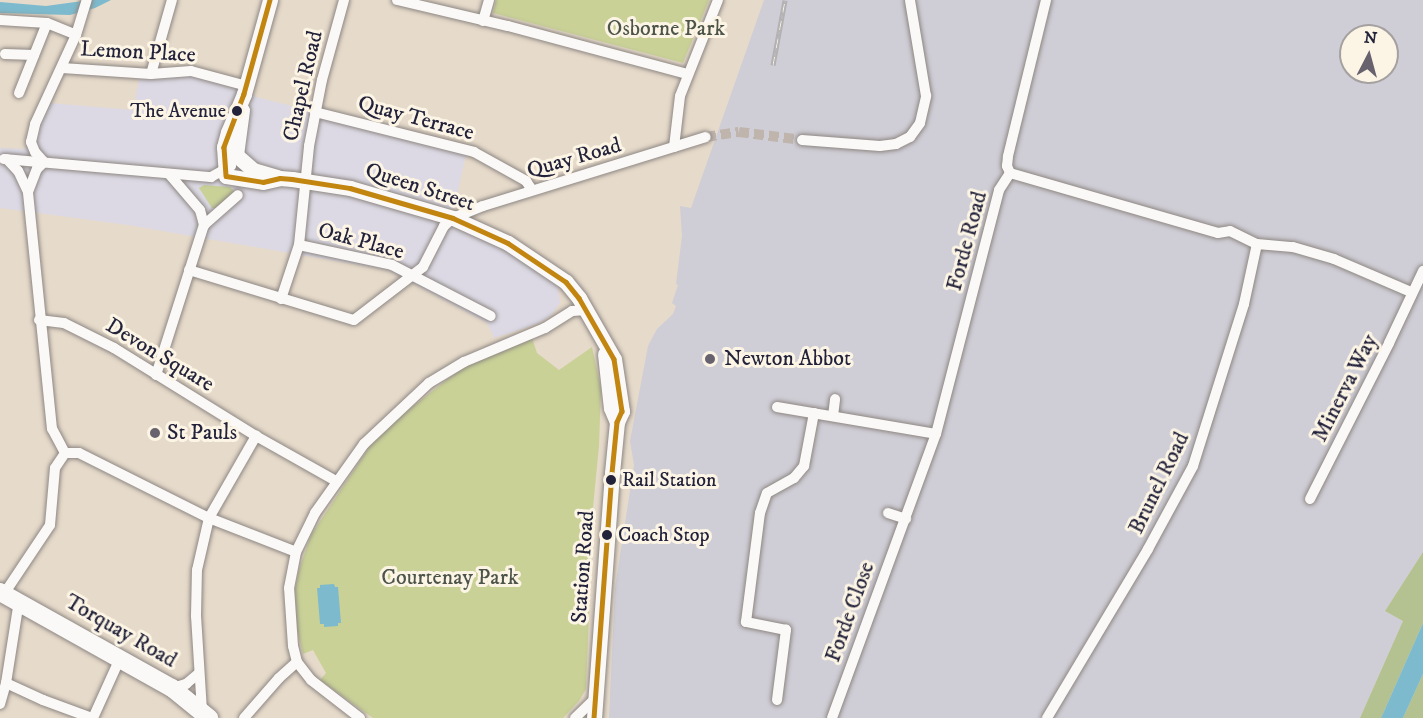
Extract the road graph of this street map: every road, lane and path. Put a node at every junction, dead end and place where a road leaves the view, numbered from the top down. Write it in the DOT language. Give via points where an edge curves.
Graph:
graph roads {
  1 [pos="87,0"];
  2 [pos="172,0"];
  3 [pos="270,0"];
  4 [pos="344,0"];
  5 [pos="397,0"];
  6 [pos="489,0"];
  7 [pos="718,0"];
  8 [pos="910,0"];
  9 [pos="1046,0"];
  10 [pos="1,20"];
  11 [pos="483,21"];
  12 [pos="48,23"];
  13 [pos="76,35"];
  14 [pos="5,54"];
  15 [pos="34,55"];
  16 [pos="62,68"];
  17 [pos="151,74"];
  18 [pos="687,74"];
  19 [pos="245,90"];
  20 [pos="19,93"];
  21 [pos="315,112"];
  22 [pos="706,137"];
  23 [pos="802,140"];
  24 [pos="674,147"];
  25 [pos="236,155"];
  26 [pos="4,159"];
  27 [pos="44,162"];
  28 [pos="1010,173"];
  29 [pos="220,174"];
  30 [pos="170,175"];
  31 [pos="280,178"];
  32 [pos="305,181"];
  33 [pos="532,190"];
  34 [pos="28,192"];
  35 [pos="238,195"];
  36 [pos="453,218"];
  37 [pos="204,225"];
  38 [pos="1257,244"];
  39 [pos="298,245"];
  40 [pos="189,270"];
  41 [pos="1423,270"];
  42 [pos="413,276"];
  43 [pos="1412,292"];
  44 [pos="281,299"];
  45 [pos="587,310"];
  46 [pos="491,316"];
  47 [pos="39,320"];
  48 [pos="156,375"];
  49 [pos="835,399"];
  50 [pos="777,406"];
  51 [pos="814,413"];
  52 [pos="833,416"];
  53 [pos="936,434"];
  54 [pos="256,436"];
  55 [pos="64,453"];
  56 [pos="336,482"];
  57 [pos="915,492"];
  58 [pos="1310,499"];
  59 [pos="888,513"];
  60 [pos="209,518"];
  61 [pos="906,519"];
  62 [pos="296,552"];
  63 [pos="8,596"];
  64 [pos="297,662"];
  65 [pos="116,668"];
  66 [pos="198,674"];
  67 [pos="6,683"];
  68 [pos="172,688"];
  69 [pos="595,699"];
  70 [pos="777,700"];
  71 [pos="0,704"];
  72 [pos="206,715"];
  73 [pos="594,717"];
  74 [pos="93,718"];
  75 [pos="244,718"];
  76 [pos="360,718"];
  77 [pos="575,718"];
  78 [pos="832,718"];
  79 [pos="1047,718"];
  1 -- 13 [label="street"];
  2 -- 17 [label="street"];
  3 -- 19 [label="main road"];
  4 -- 21 [label="street, Chapel Road"];
  5 -- 11 [label="street"];
  6 -- 11 [label="street"];
  7 -- 18 [label="street"];
  8 -- 23 [label="street" via="926,96 920,123 910,137 880,146"];
  9 -- 28 [label="street, Forde Road" via="1008,156"];
  10 -- 12 [label="street"];
  11 -- 18 [label="street"];
  12 -- 13 [label="street"];
  12 -- 15 [label="street"];
  13 -- 16 [label="street"];
  14 -- 15 [label="street"];
  15 -- 20 [label="street"];
  16 -- 17 [label="street, Lemon Place"];
  16 -- 27 [label="street" via="35,124 31,142"];
  17 -- 19 [label="street, Lemon Place" via="191,71"];
  18 -- 24 [label="street" via="675,123"];
  19 -- 25 [label="main road"];
  19 -- 29 [label="main road" via="228,132"];
  21 -- 32 [label="street, Chapel Road"];
  21 -- 33 [label="street, Quay Terrace" via="474,152 525,181"];
  22 -- 24 [label="street, Quay Road"];
  24 -- 33 [label="street, Quay Road"];
  25 -- 29 [label="street"];
  25 -- 31 [label="main road" via="253,170"];
  26 -- 27 [label="street, Queen Street"];
  26 -- 34 [label="street" via="18,171"];
  27 -- 30 [label="street, Queen Street"];
  27 -- 34 [label="street"];
  28 -- 38 [label="street" via="1218,233 1230,231"];
  28 -- 53 [label="street, Forde Road" via="999,190"];
  29 -- 30 [label="street, Queen Street"];
  29 -- 31 [label="main road, Queen Street" via="263,182"];
  30 -- 37 [label="street" via="200,210"];
  31 -- 32 [label="main road, Queen Street"];
  32 -- 36 [label="main road, Queen Street" via="350,188"];
  32 -- 39 [label="street, Oak Place"];
  33 -- 36 [label="street, Quay Road"];
  34 -- 47 [label="street"];
  35 -- 37 [label="street"];
  36 -- 42 [label="street, Oak Place" via="444,226 423,267"];
  36 -- 45 [label="main road, Queen Street" via="508,243 566,282"];
  37 -- 40 [label="street"];
  38 -- 43 [label="street" via="1293,247 1334,259"];
  38 -- 79 [label="street, Brunel Road" via="1244,304 1193,466"];
  39 -- 42 [label="street, Oak Place" via="392,265"];
  39 -- 44 [label="street, Oak Place"];
  40 -- 44 [label="street, Oak Place"];
  40 -- 48 [label="street"];
  41 -- 43 [label="street, Minerva Way"];
  42 -- 44 [label="street, Oak Place" via="354,320"];
  42 -- 46 [label="street, Oak Place"];
  43 -- 58 [label="street, Minerva Way"];
  45 -- 56 [label="street" via="572,311 545,328 464,362 429,383 364,444"];
  45 -- 69 [label="main road, Station Road" via="614,359 622,411 617,422"];
  47 -- 48 [label="street, Devon Square" via="64,323"];
  47 -- 55 [label="street" via="52,429"];
  48 -- 54 [label="street, Devon Square"];
  49 -- 52 [label="street"];
  50 -- 51 [label="street"];
  51 -- 52 [label="street"];
  51 -- 70 [label="street" via="804,466 794,478 767,494 760,513 746,622 786,630"];
  52 -- 53 [label="street"];
  53 -- 57 [label="street, Forde Road"];
  54 -- 56 [label="street, Devon Square"];
  54 -- 60 [label="street"];
  55 -- 60 [label="street" via="79,453"];
  55 -- 63 [label="street" via="56,468 50,525"];
  56 -- 62 [label="street"];
  57 -- 61 [label="street, Forde Close"];
  59 -- 61 [label="street"];
  60 -- 62 [label="street"];
  60 -- 66 [label="street" via="197,570"];
  61 -- 78 [label="street, Forde Close"];
  62 -- 64 [label="street" via="289,606"];
  63 -- 67 [label="street"];
  63 -- 68 [label="main road, Torquay Road"];
  64 -- 75 [label="street"];
  64 -- 76 [label="street" via="311,680"];
  65 -- 74 [label="street"];
  66 -- 68 [label="street" via="186,684"];
  66 -- 72 [label="street"];
  67 -- 71 [label="street"];
  67 -- 74 [label="street"];
  68 -- 72 [label="main road, Torquay Road"];
  69 -- 73 [label="main road, Station Road"];
  69 -- 77 [label="street"];
}
